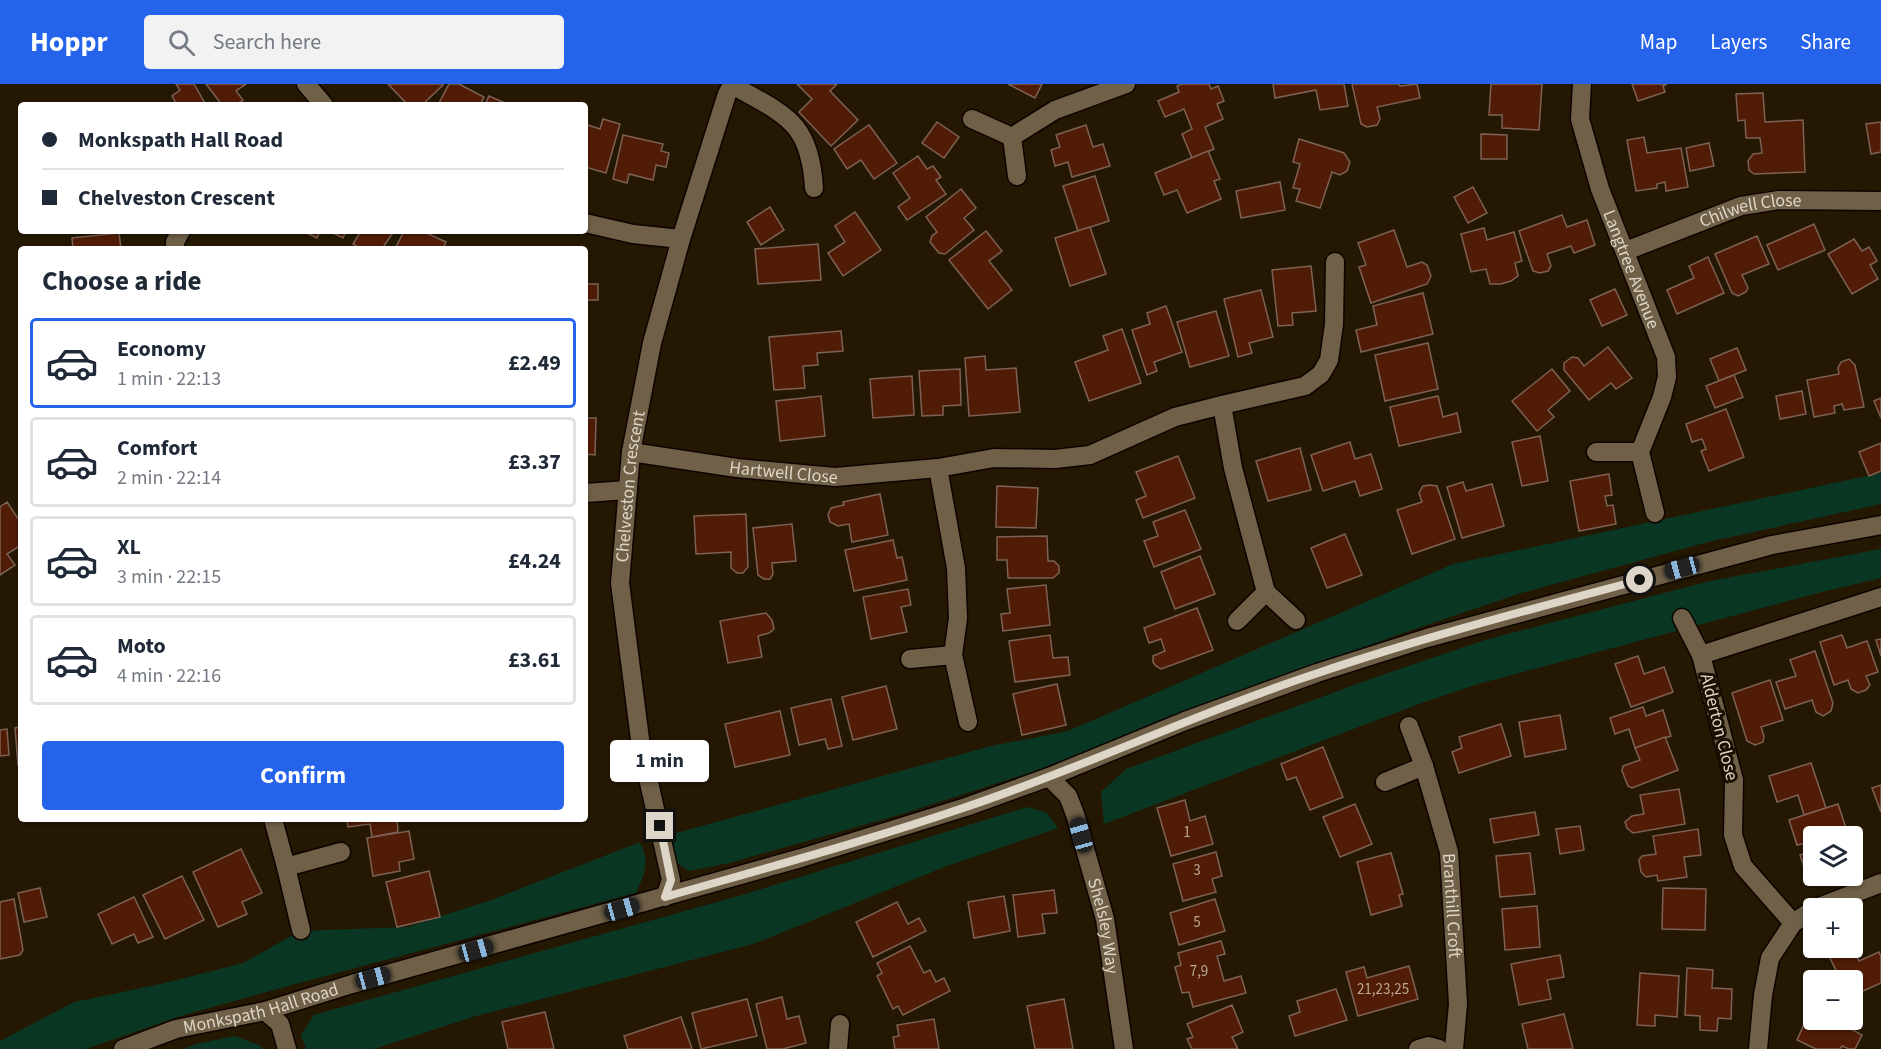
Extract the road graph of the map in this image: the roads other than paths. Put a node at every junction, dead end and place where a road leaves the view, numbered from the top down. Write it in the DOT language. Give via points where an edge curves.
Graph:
graph roads {
  1 [pos="1126,84"];
  2 [pos="1582,84"];
  3 [pos="733,85"];
  4 [pos="972,119"];
  5 [pos="1012,137"];
  6 [pos="1017,176"];
  7 [pos="814,188"];
  8 [pos="1881,201"];
  9 [pos="588,224"];
  10 [pos="681,239"];
  11 [pos="1626,251"];
  12 [pos="1335,262"];
  13 [pos="1222,405"];
  14 [pos="631,452"];
  15 [pos="1596,452"];
  16 [pos="1640,452"];
  17 [pos="938,468"];
  18 [pos="628,490"];
  19 [pos="588,494"];
  20 [pos="1654,513"];
  21 [pos="1881,525"];
  22 [pos="1266,592"];
  23 [pos="1881,597"];
  24 [pos="1682,618"];
  25 [pos="1296,620"];
  26 [pos="1237,621"];
  27 [pos="953,655"];
  28 [pos="1701,655"];
  29 [pos="910,659"];
  30 [pos="968,722"];
  31 [pos="1408,726"];
  32 [pos="1424,766"];
  33 [pos="1049,777"];
  34 [pos="1385,782"];
  35 [pos="274,822"];
  36 [pos="341,852"];
  37 [pos="286,867"];
  38 [pos="1881,883"];
  39 [pos="665,897"];
  40 [pos="1842,898"];
  41 [pos="1803,916"];
  42 [pos="1793,923"];
  43 [pos="301,930"];
  44 [pos="265,1011"];
  45 [pos="840,1024"];
  46 [pos="123,1049"];
  47 [pos="287,1049"];
  48 [pos="838,1049"];
  49 [pos="1125,1049"];
  50 [pos="1418,1049"];
  51 [pos="1439,1049"];
  52 [pos="1454,1049"];
  53 [pos="1758,1049"];
  1 -- 5 [label="street" via="1055,110"];
  2 -- 11 [label="street, Langtree Avenue" via="1580,119 1600,189"];
  3 -- 7 [label="street" via="774,109 801,133"];
  3 -- 10 [label="street, Chelveston Crescent"];
  4 -- 5 [label="street"];
  5 -- 6 [label="street"];
  8 -- 11 [label="street, Chilwell Close" via="1779,200 1740,206"];
  9 -- 10 [label="street"];
  10 -- 14 [label="street, Chelveston Crescent" via="652,343"];
  11 -- 16 [label="street, Langtree Avenue" via="1666,357 1662,397"];
  12 -- 13 [label="street, Hartwell Close" via="1334,324 1329,360 1322,374 1305,386"];
  13 -- 17 [label="street, Hartwell Close" via="1175,417 1090,455 994,458"];
  13 -- 22 [label="street" via="1233,468"];
  14 -- 17 [label="street, Hartwell Close" via="835,477"];
  14 -- 18 [label="street, Chelveston Crescent"];
  15 -- 16 [label="street"];
  16 -- 20 [label="street"];
  17 -- 27 [label="street" via="956,568 958,618"];
  18 -- 19 [label="street"];
  18 -- 39 [label="street, Chelveston Crescent" via="620,583 641,747 671,880"];
  21 -- 33 [label="street, Monkspath Hall Road" via="1773,545 1427,638 1207,713"];
  22 -- 25 [label="street"];
  22 -- 26 [label="street"];
  23 -- 28 [label="street, Alderton Close"];
  24 -- 28 [label="street, Alderton Close"];
  27 -- 29 [label="street"];
  27 -- 30 [label="street"];
  28 -- 42 [label="street, Alderton Close" via="1734,780 1736,846 1743,866"];
  31 -- 32 [label="street, Branthill Croft"];
  32 -- 34 [label="street"];
  32 -- 52 [label="street, Branthill Croft" via="1449,852 1458,1004"];
  33 -- 39 [label="street, Monkspath Hall Road" via="884,833"];
  33 -- 49 [label="street, Shelsley Way" via="1068,796 1105,919"];
  35 -- 37 [label="street"];
  36 -- 37 [label="street"];
  37 -- 43 [label="street"];
  38 -- 40 [label="street"];
  39 -- 44 [label="street, Monkspath Hall Road"];
  41 -- 42 [label="street"];
  42 -- 53 [label="street" via="1770,958"];
  44 -- 46 [label="street, Monkspath Hall Road" via="176,1029"];
  44 -- 47 [label="street" via="280,1024"];
  45 -- 48 [label="street"];
  50 -- 51 [label="street"];
}
